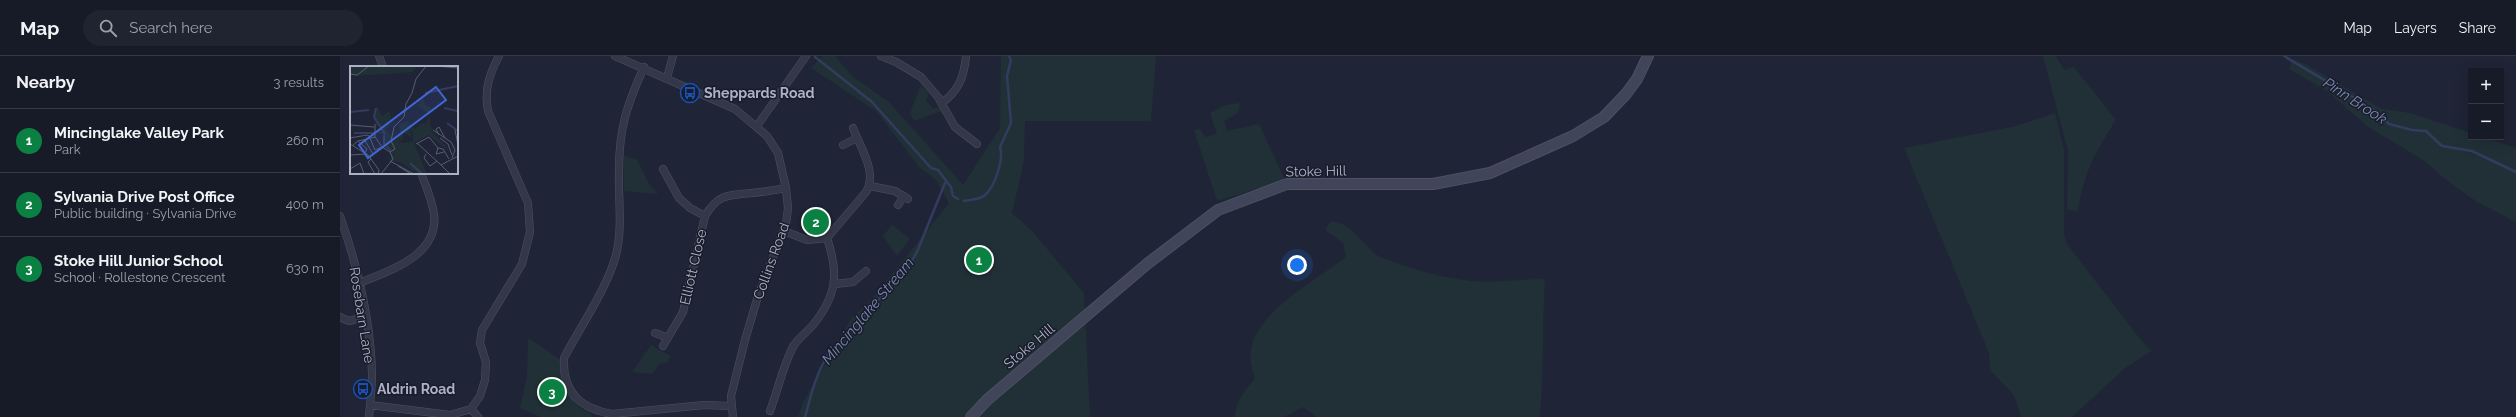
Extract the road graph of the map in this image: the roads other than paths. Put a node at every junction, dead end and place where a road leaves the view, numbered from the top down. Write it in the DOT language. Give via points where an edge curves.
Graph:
graph roads {
  1 [pos="379,56"];
  2 [pos="499,56"];
  3 [pos="615,56"];
  4 [pos="673,56"];
  5 [pos="806,56"];
  6 [pos="881,56"];
  7 [pos="966,56"];
  8 [pos="1648,56"];
  9 [pos="898,59"];
  10 [pos="383,66"];
  11 [pos="644,67"];
  12 [pos="667,78"];
  13 [pos="942,103"];
  14 [pos="757,126"];
  15 [pos="853,128"];
  16 [pos="857,138"];
  17 [pos="976,144"];
  18 [pos="843,145"];
  19 [pos="663,169"];
  20 [pos="421,174"];
  21 [pos="870,186"];
  22 [pos="786,188"];
  23 [pos="898,205"];
  24 [pos="340,216"];
  25 [pos="705,216"];
  26 [pos="784,231"];
  27 [pos="827,238"];
  28 [pos="866,271"];
  29 [pos="359,283"];
  30 [pos="835,284"];
  31 [pos="340,317"];
  32 [pos="365,317"];
  33 [pos="655,333"];
  34 [pos="666,336"];
  35 [pos="663,346"];
  36 [pos="370,405"];
  37 [pos="731,406"];
  38 [pos="471,408"];
  39 [pos="770,411"];
  40 [pos="369,417"];
  41 [pos="478,417"];
  42 [pos="733,417"];
  43 [pos="972,417"];
  1 -- 10 [label="street"];
  2 -- 38 [label="street" via="487,85 486,100 488,111 528,203 530,232 522,264 482,330 480,343 486,362 485,380 480,396"];
  3 -- 11 [label="street, Collins Road"];
  4 -- 12 [label="street"];
  5 -- 14 [label="street"];
  6 -- 9 [label="street"];
  7 -- 13 [label="street" via="964,74 958,88"];
  8 -- 43 [label="street, Stoke Hill" via="1633,84 1604,117 1573,136 1490,173 1433,184 1287,184 1218,210 1146,264 987,400"];
  9 -- 13 [label="street" via="921,77"];
  11 -- 12 [label="street, Collins Road"];
  11 -- 37 [label="street" via="624,114 619,169 620,220 616,255 605,282 564,358 563,367 573,395 585,407 599,412 612,414 704,405"];
  12 -- 14 [label="street, Collins Road" via="725,104 745,115"];
  13 -- 17 [label="street" via="955,127"];
  14 -- 22 [label="street, Collins Road" via="778,153"];
  15 -- 16 [label="street"];
  16 -- 18 [label="street"];
  16 -- 21 [label="street" via="870,170"];
  19 -- 25 [label="street, Elliott Close" via="679,198"];
  20 -- 29 [label="street" via="434,215 433,229 428,242 414,258"];
  21 -- 23 [label="street" via="881,187 906,197"];
  21 -- 27 [label="street"];
  22 -- 25 [label="street, Elliott Close" via="726,196 712,205"];
  22 -- 26 [label="street, Collins Road" via="788,208"];
  24 -- 29 [label="street, Rosebarn Lane"];
  25 -- 34 [label="street, Elliott Close" via="683,312"];
  26 -- 27 [label="street" via="807,240"];
  26 -- 37 [label="street, Collins Road" via="755,306 731,396"];
  27 -- 30 [label="street" via="833,257"];
  28 -- 30 [label="street" via="853,282"];
  29 -- 32 [label="street, Rosebarn Lane"];
  30 -- 39 [label="street" via="828,302 794,345"];
  31 -- 32 [label="street" via="349,321"];
  32 -- 36 [label="street, Rosebarn Lane" via="371,359"];
  33 -- 34 [label="street"];
  34 -- 35 [label="street, Elliott Close"];
  36 -- 38 [label="street" via="450,415"];
  36 -- 40 [label="street, Rosebarn Lane"];
  37 -- 42 [label="street, Collins Road"];
  38 -- 41 [label="street"];
}
